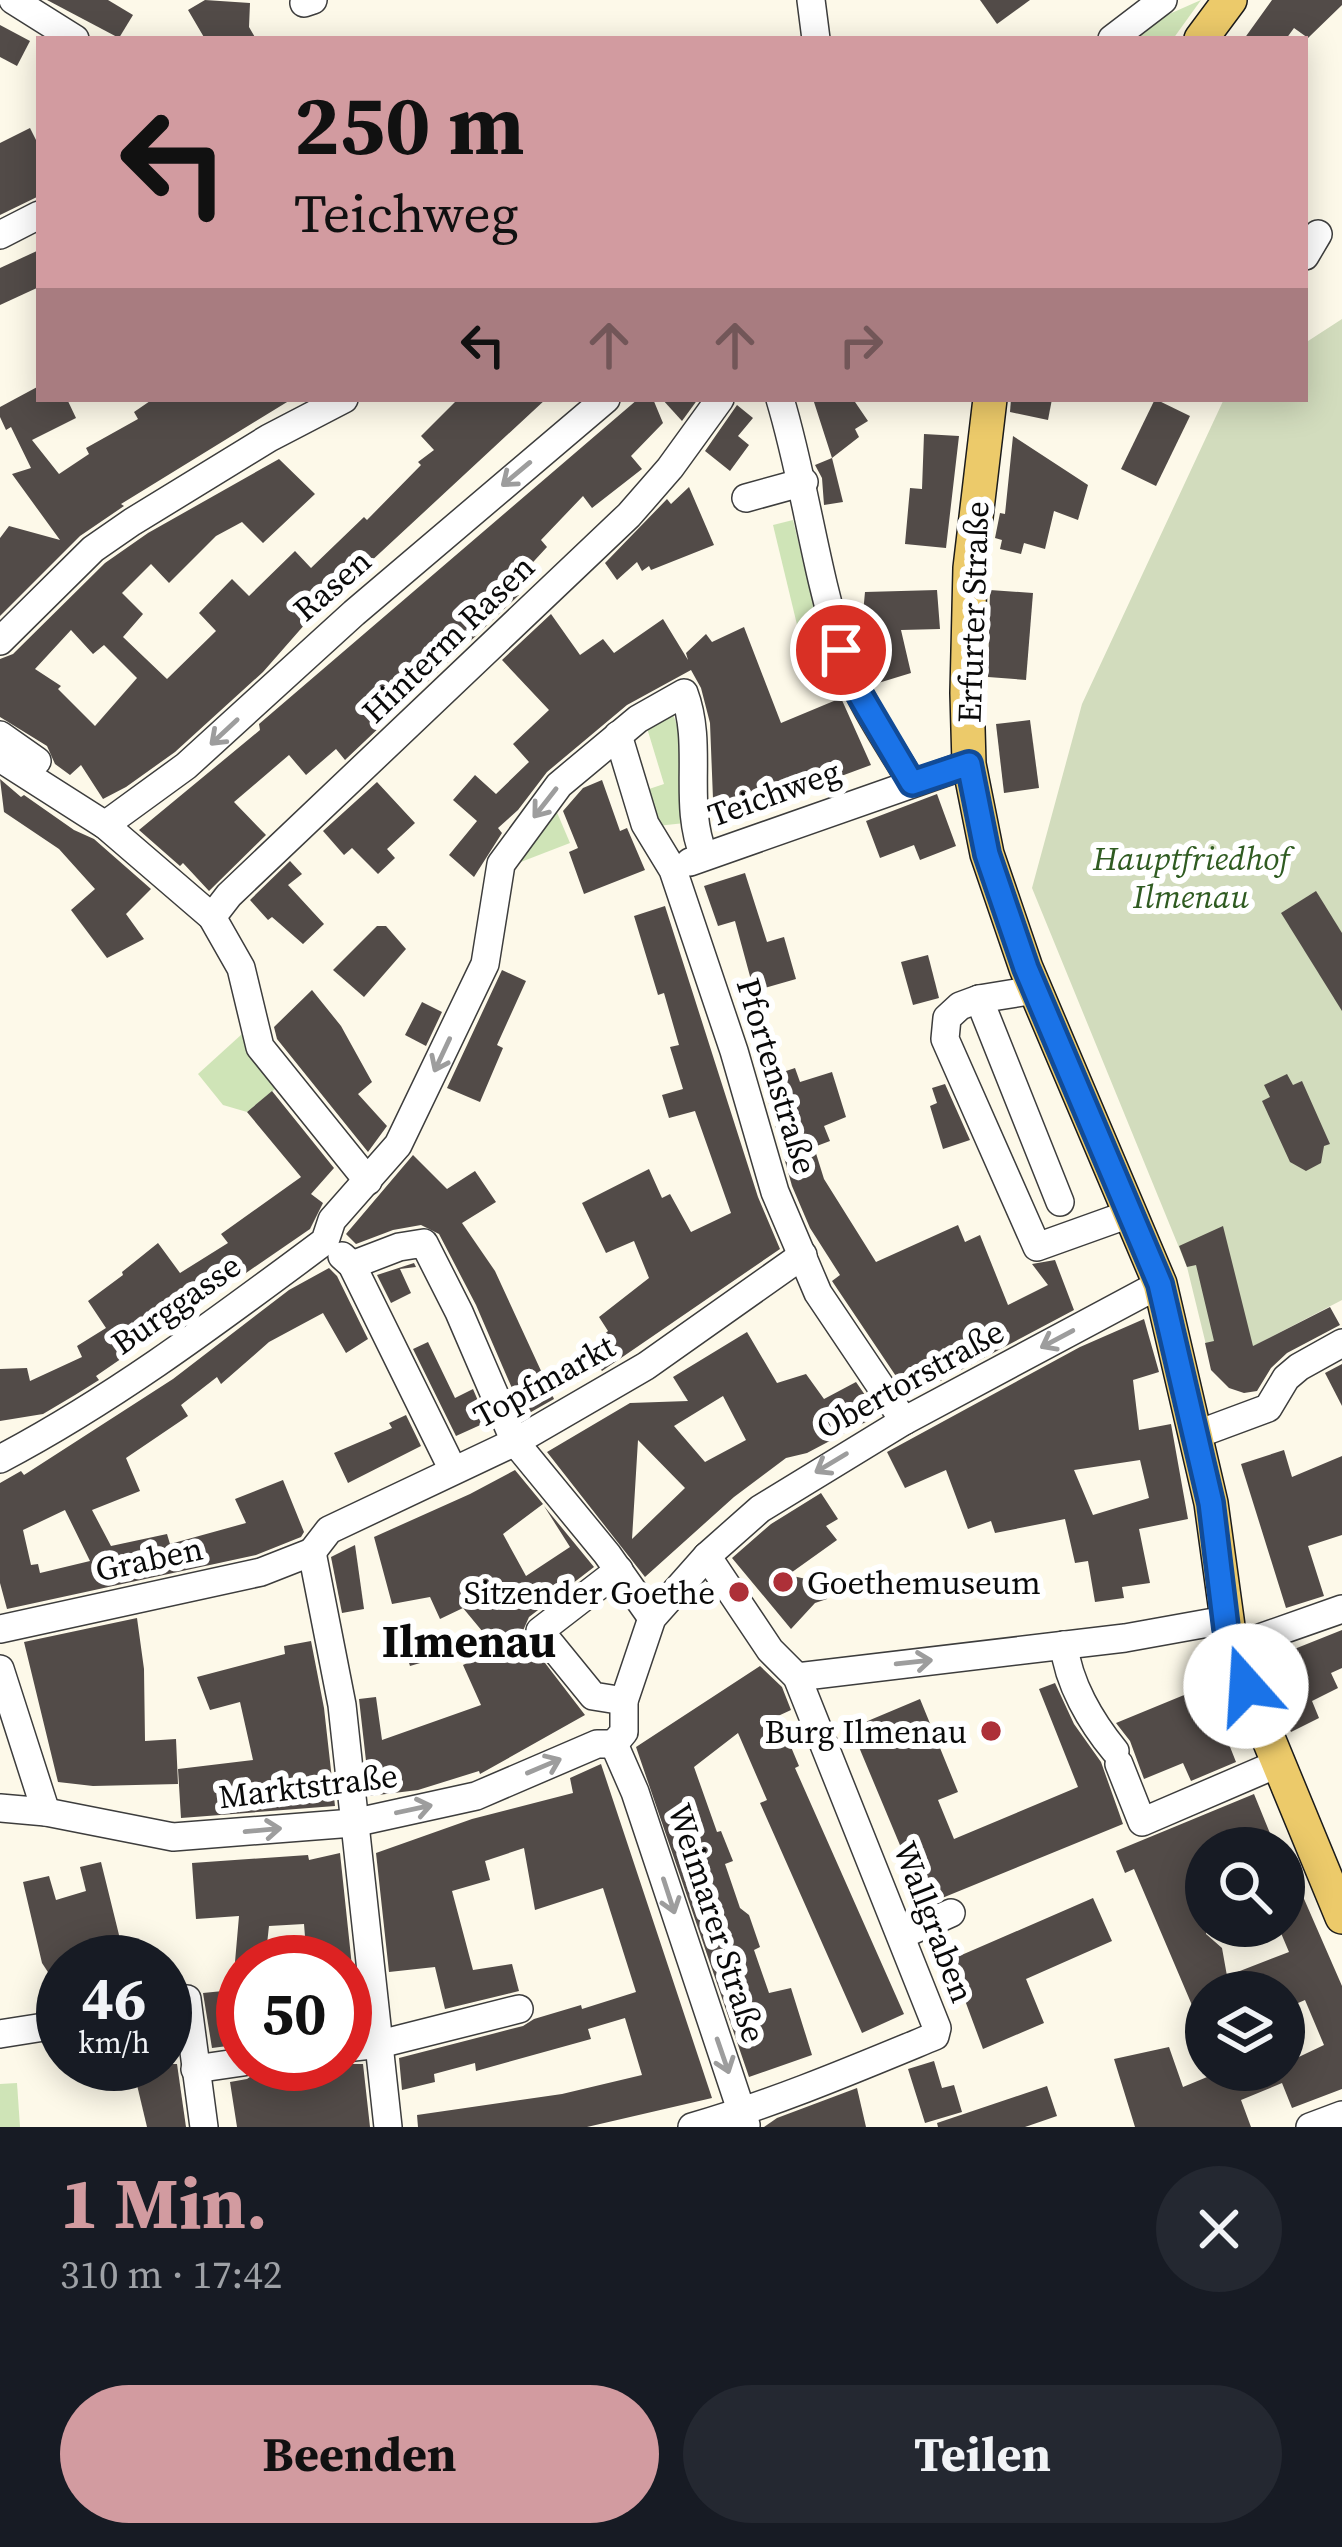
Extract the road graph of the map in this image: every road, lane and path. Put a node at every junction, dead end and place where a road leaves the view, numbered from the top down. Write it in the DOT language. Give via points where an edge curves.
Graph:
graph roads {
  1 [pos="13,0"];
  2 [pos="1163,0"];
  3 [pos="1231,0"];
  4 [pos="71,36"];
  5 [pos="1116,36"];
  6 [pos="1204,36"];
  7 [pos="36,217"];
  8 [pos="0,235"];
  9 [pos="331,402"];
  10 [pos="602,402"];
  11 [pos="718,402"];
  12 [pos="781,402"];
  13 [pos="990,402"];
  14 [pos="302,409"];
  15 [pos="804,482"];
  16 [pos="746,499"];
  17 [pos="0,641"];
  18 [pos="0,735"];
  19 [pos="618,735"];
  20 [pos="0,758"];
  21 [pos="969,764"];
  22 [pos="912,783"];
  23 [pos="106,825"];
  24 [pos="704,856"];
  25 [pos="673,870"];
  26 [pos="212,917"];
  27 [pos="1035,990"];
  28 [pos="979,999"];
  29 [pos="368,1181"];
  30 [pos="1060,1202"];
  31 [pos="1132,1213"];
  32 [pos="326,1241"];
  33 [pos="803,1256"];
  34 [pos="352,1264"];
  35 [pos="1160,1284"];
  36 [pos="1342,1343"];
  37 [pos="904,1420"];
  38 [pos="1198,1434"];
  39 [pos="515,1442"];
  40 [pos="0,1459"];
  41 [pos="453,1470"];
  42 [pos="312,1552"];
  43 [pos="707,1556"];
  44 [pos="619,1570"];
  45 [pos="1342,1609"];
  46 [pos="652,1618"];
  47 [pos="0,1629"];
  48 [pos="1228,1634"];
  49 [pos="1064,1645"];
  50 [pos="0,1669"];
  51 [pos="797,1677"];
  52 [pos="624,1701"];
  53 [pos="614,1744"];
  54 [pos="1277,1764"];
  55 [pos="0,1808"];
  56 [pos="46,1812"];
  57 [pos="353,1823"];
  58 [pos="951,1913"];
  59 [pos="1342,1917"];
  60 [pos="902,1935"];
  61 [pos="519,2009"];
  62 [pos="36,2028"];
  63 [pos="0,2034"];
  64 [pos="192,2039"];
  65 [pos="380,2044"];
  66 [pos="372,2045"];
  67 [pos="216,2065"];
  68 [pos="195,2068"];
  69 [pos="1342,2115"];
  70 [pos="744,2120"];
  71 [pos="204,2127"];
  72 [pos="388,2127"];
  73 [pos="692,2127"];
  74 [pos="1310,2127"];
  1 -- 4 [label="street"];
  2 -- 5 [label="street"];
  3 -- 6 [label="main road"];
  7 -- 8 [label="street"];
  9 -- 14 [label="street"];
  10 -- 23 [label="street, Rasen, one-way" via="186,766"];
  11 -- 26 [label="street, Hinterm Rasen" via="629,515"];
  12 -- 15 [label="street"];
  13 -- 21 [label="main road, Erfurter Straße" via="970,568"];
  14 -- 17 [label="street" via="93,549"];
  15 -- 16 [label="street"];
  15 -- 22 [label="street" via="841,650"];
  18 -- 23 [label="street" via="81,793"];
  19 -- 24 [label="street" via="684,693 694,719 693,831"];
  19 -- 25 [label="street, Pfortenstraße" via="645,824"];
  19 -- 29 [label="street, one-way" via="559,785 501,864 485,964 398,1145"];
  20 -- 23 [label="street"];
  21 -- 22 [label="street, Teichweg"];
  21 -- 27 [label="main road, Erfurter Straße" via="987,854"];
  22 -- 24 [label="street, Teichweg"];
  23 -- 26 [label="street"];
  24 -- 25 [label="street, Teichweg"];
  25 -- 33 [label="street, Pfortenstraße" via="775,1192"];
  26 -- 29 [label="street" via="241,968 260,1047"];
  27 -- 28 [label="street"];
  27 -- 31 [label="main road, Erfurter Straße"];
  28 -- 30 [label="street"];
  28 -- 31 [label="street" via="946,1018 945,1039 1037,1246"];
  29 -- 32 [label="street, Burggasse" via="332,1220"];
  31 -- 35 [label="main road, Erfurter Straße"];
  32 -- 34 [label="street"];
  32 -- 40 [label="street, Burggasse" via="70,1422"];
  33 -- 37 [label="street, Pfortenstraße" via="818,1293"];
  33 -- 39 [label="street, Topfmarkt" via="646,1366"];
  34 -- 39 [label="street" via="424,1243"];
  34 -- 41 [label="street"];
  35 -- 37 [label="street, Obertorstraße, one-way"];
  35 -- 38 [label="main road, Erfurter Straße"];
  36 -- 38 [label="street" via="1299,1366 1268,1408"];
  37 -- 43 [label="street, Obertorstraße, one-way" via="760,1509"];
  38 -- 48 [label="main road, Erfurter Straße"];
  39 -- 41 [label="street, Topfmarkt"];
  39 -- 44 [label="street"];
  41 -- 42 [label="street, Topfmarkt" via="329,1530"];
  42 -- 47 [label="street, Graben" via="260,1572"];
  42 -- 57 [label="street" via="342,1705"];
  43 -- 46 [label="street, Obertorstraße"];
  43 -- 51 [label="street, Wallgraben"];
  44 -- 46 [label="street"];
  44 -- 52 [label="street" via="540,1631 593,1696"];
  45 -- 48 [label="street"];
  46 -- 52 [label="street"];
  48 -- 49 [label="street"];
  48 -- 54 [label="main road, Erfurter Straße"];
  51 -- 49 [label="street, one-way"];
  49 -- 54 [label="street" via="1142,1822"];
  50 -- 56 [label="street"];
  51 -- 60 [label="street, Wallgraben"];
  52 -- 53 [label="street" via="624,1732"];
  57 -- 53 [label="street, Marktstraße, one-way" via="476,1796"];
  53 -- 70 [label="street, Weimarer Straße, one-way"];
  54 -- 59 [label="main road, Erfurter Straße"];
  55 -- 56 [label="street, Marktstraße"];
  56 -- 57 [label="street, Marktstraße, one-way" via="173,1837"];
  57 -- 65 [label="street"];
  58 -- 60 [label="street"];
  60 -- 70 [label="street, Wallgraben" via="935,2036"];
  61 -- 65 [label="street"];
  62 -- 63 [label="street"];
  64 -- 68 [label="street"];
  65 -- 66 [label="street"];
  65 -- 72 [label="street"];
  67 -- 68 [label="street"];
  68 -- 71 [label="street"];
  69 -- 74 [label="street"];
  70 -- 73 [label="street"];
}
